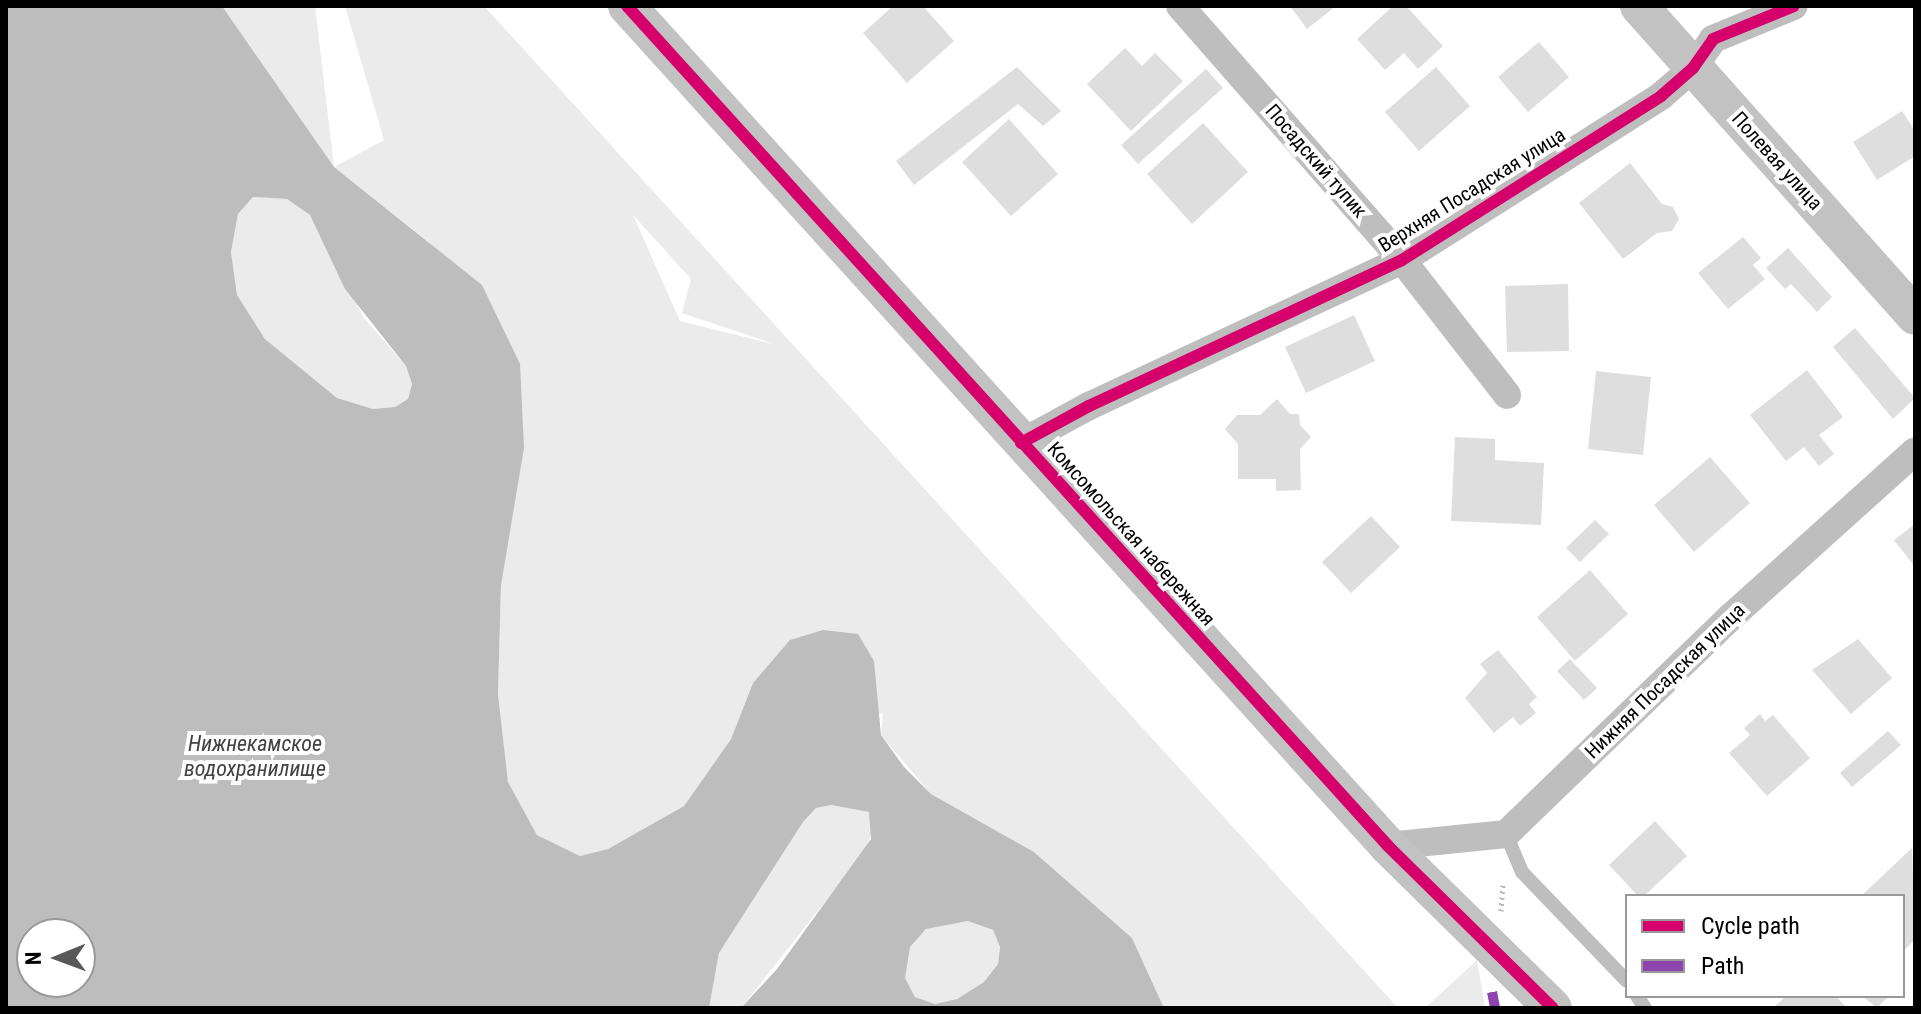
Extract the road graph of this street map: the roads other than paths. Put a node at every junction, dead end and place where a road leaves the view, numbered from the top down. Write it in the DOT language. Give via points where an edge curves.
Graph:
graph roads {
  1 [pos="627,6"];
  2 [pos="1180,6"];
  3 [pos="1639,6"];
  4 [pos="1794,6"];
  5 [pos="1693,68"];
  6 [pos="1402,260"];
  7 [pos="1915,316"];
  8 [pos="1507,395"];
  9 [pos="1021,443"];
  10 [pos="1915,451"];
  11 [pos="1506,834"];
  12 [pos="1388,846"];
  13 [pos="1625,979"];
  14 [pos="1553,1008"];
  1 -- 9 [label="street, Комсомольская набережная"];
  2 -- 6 [label="street, Посадский тупик"];
  3 -- 5 [label="street, Полевая улица"];
  4 -- 5 [label="street, Верхняя Посадская улица" via="1713,39"];
  5 -- 6 [label="street, Верхняя Посадская улица" via="1661,96"];
  5 -- 7 [label="street, Полевая улица"];
  6 -- 8 [label="street, Посадский тупик"];
  6 -- 9 [label="street, Верхняя Посадская улица"];
  9 -- 12 [label="street, Комсомольская набережная"];
  10 -- 11 [label="street, Нижняя Посадская улица" via="1732,616"];
  11 -- 12 [label="street"];
  11 -- 13 [label="lane" via="1522,872"];
  12 -- 14 [label="street, Комсомольская набережная"];
}
